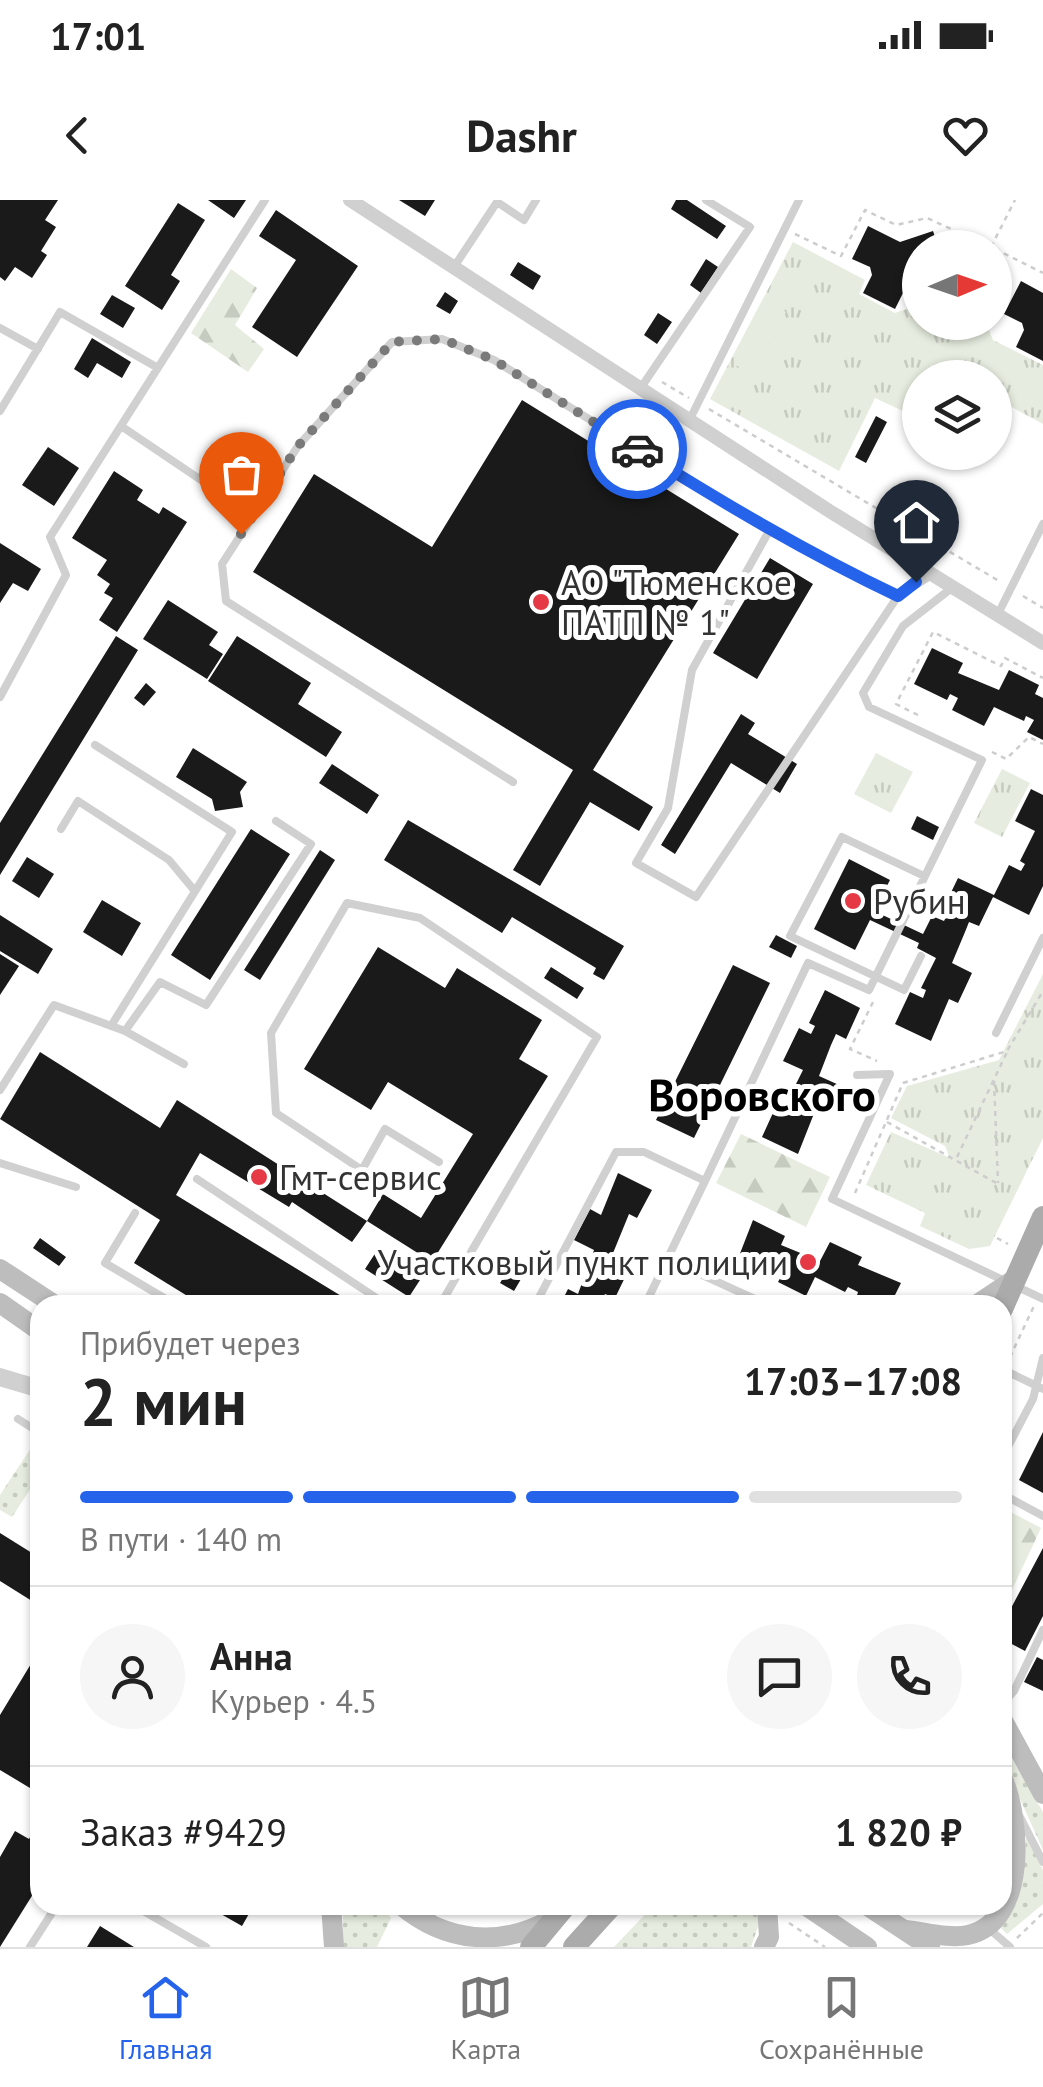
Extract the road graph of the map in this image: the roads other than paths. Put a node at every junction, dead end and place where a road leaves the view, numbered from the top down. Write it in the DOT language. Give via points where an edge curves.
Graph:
graph roads {
  1 [pos="265,200"];
  2 [pos="350,200"];
  3 [pos="536,200"];
  4 [pos="706,200"];
  5 [pos="799,200"];
  6 [pos="454,267"];
  7 [pos="0,328"];
  8 [pos="38,349"];
  9 [pos="158,368"];
  10 [pos="640,389"];
  11 [pos="0,410"];
  12 [pos="689,421"];
  13 [pos="121,426"];
  14 [pos="201,480"];
  15 [pos="1043,524"];
  16 [pos="769,531"];
  17 [pos="932,574"];
  18 [pos="953,588"];
  19 [pos="898,596"];
  20 [pos="998,614"];
  21 [pos="1043,643"];
  22 [pos="0,697"];
  23 [pos="95,744"];
  24 [pos="513,782"];
  25 [pos="276,821"];
  26 [pos="61,829"];
  27 [pos="924,876"];
  28 [pos="194,890"];
  29 [pos="1043,938"];
  30 [pos="920,956"];
  31 [pos="879,978"];
  32 [pos="110,1026"];
  33 [pos="125,1032"];
  34 [pos="996,1033"];
  35 [pos="184,1064"];
  36 [pos="858,1075"];
  37 [pos="0,1090"];
  38 [pos="439,1162"];
  39 [pos="0,1163"];
  40 [pos="197,1178"];
  41 [pos="705,1181"];
  42 [pos="76,1188"];
  43 [pos="135,1213"];
  44 [pos="1043,1217"];
  45 [pos="667,1259"];
  46 [pos="0,1269"];
  47 [pos="1012,1281"];
  48 [pos="40,1295"];
  49 [pos="159,1295"];
  50 [pos="373,1295"];
  51 [pos="446,1295"];
  52 [pos="540,1295"];
  53 [pos="650,1295"];
  54 [pos="746,1295"];
  55 [pos="982,1295"];
  56 [pos="1002,1295"];
  57 [pos="1007,1295"];
  58 [pos="1041,1298"];
  59 [pos="0,1303"];
  60 [pos="30,1324"];
  61 [pos="1043,1358"];
  62 [pos="1012,1374"];
  63 [pos="0,1377"];
  64 [pos="30,1386"];
  65 [pos="1039,1387"];
  66 [pos="18,1419"];
  67 [pos="30,1427"];
  68 [pos="1012,1439"];
  69 [pos="1012,1499"];
  70 [pos="1043,1516"];
  71 [pos="1042,1634"];
  72 [pos="1012,1693"];
  73 [pos="1012,1737"];
  74 [pos="1043,1794"];
  75 [pos="1013,1803"];
  76 [pos="1012,1819"];
  77 [pos="1043,1862"];
  78 [pos="51,1915"];
  79 [pos="150,1915"];
  80 [pos="332,1915"];
  81 [pos="433,1915"];
  82 [pos="554,1915"];
  83 [pos="558,1915"];
  84 [pos="603,1915"];
  85 [pos="767,1915"];
  86 [pos="819,1915"];
  87 [pos="882,1915"];
  88 [pos="995,1915"];
  89 [pos="988,1927"];
  90 [pos="906,1930"];
  91 [pos="476,1943"];
  92 [pos="578,1944"];
  93 [pos="1010,1946"];
  94 [pos="30,1947"];
  95 [pos="206,1947"];
  96 [pos="334,1947"];
  97 [pos="531,1947"];
  98 [pos="764,1947"];
  99 [pos="867,1947"];
  100 [pos="930,1947"];
  1 -- 9 [label="lane"];
  2 -- 6 [label="street"];
  3 -- 6 [label="lane" via="524,220 497,202"];
  4 -- 10 [label="lane" via="750,227"];
  5 -- 12 [label="lane"];
  6 -- 10 [label="street"];
  7 -- 8 [label="lane"];
  8 -- 9 [label="lane" via="60,312"];
  8 -- 11 [label="lane"];
  9 -- 13 [label="lane"];
  10 -- 12 [label="street"];
  12 -- 17 [label="street"];
  13 -- 14 [label="lane"];
  13 -- 22 [label="lane" via="50,538 66,575"];
  15 -- 20 [label="lane"];
  16 -- 19 [label="lane"];
  16 -- 19 [label="lane" via="692,670 668,808 636,863 696,897"];
  16 -- 24 [label="lane" via="494,360 442,339 392,342 298,446 222,564 226,601"];
  17 -- 18 [label="street"];
  17 -- 19 [label="lane"];
  18 -- 20 [label="street"];
  18 -- 27 [label="lane" via="903,626 862,693 869,706 982,760"];
  20 -- 21 [label="street"];
  23 -- 28 [label="lane" via="232,832"];
  25 -- 33 [label="lane" via="311,844 206,1005 160,982"];
  26 -- 28 [label="lane" via="78,801 169,860"];
  27 -- 31 [label="lane"];
  27 -- 31 [label="lane" via="842,837 790,936"];
  28 -- 32 [label="lane"];
  29 -- 34 [label="lane"];
  30 -- 31 [label="lane" via="904,990"];
  31 -- 41 [label="lane" via="869,990 808,964"];
  32 -- 33 [label="lane"];
  32 -- 37 [label="lane" via="54,1005"];
  33 -- 35 [label="lane"];
  36 -- 47 [label="lane" via="890,1074 832,1199"];
  38 -- 51 [label="lane" via="385,1129 362,1170 276,1113 271,1033 347,903 420,918 597,1037"];
  39 -- 42 [label="lane"];
  40 -- 50 [label="lane"];
  41 -- 45 [label="lane"];
  41 -- 52 [label="lane" via="644,1152 616,1152"];
  43 -- 49 [label="lane" via="105,1262"];
  44 -- 47 [label="main road"];
  45 -- 53 [label="lane"];
  45 -- 54 [label="lane"];
  46 -- 48 [label="main road"];
  47 -- 55 [label="main road"];
  47 -- 56 [label="main road"];
  47 -- 57 [label="main road"];
  47 -- 58 [label="lane"];
  59 -- 60 [label="main road"];
  61 -- 65 [label="lane"];
  62 -- 65 [label="lane"];
  63 -- 64 [label="street"];
  65 -- 68 [label="lane"];
  66 -- 67 [label="lane"];
  69 -- 70 [label="lane"];
  71 -- 72 [label="lane"];
  73 -- 74 [label="main road"];
  75 -- 76 [label="main road"];
  75 -- 77 [label="lane"];
  78 -- 94 [label="lane"];
  79 -- 95 [label="lane"];
  80 -- 96 [label="main road"];
  81 -- 91 [label="main road" via="450,1933"];
  82 -- 91 [label="main road" via="508,1941"];
  83 -- 97 [label="main road"];
  84 -- 92 [label="main road"];
  85 -- 98 [label="main road"];
  86 -- 99 [label="main road"];
  87 -- 90 [label="main road"];
  88 -- 89 [label="main road"];
  89 -- 90 [label="main road" via="956,1936"];
  89 -- 93 [label="lane"];
  90 -- 100 [label="main road"];
}
